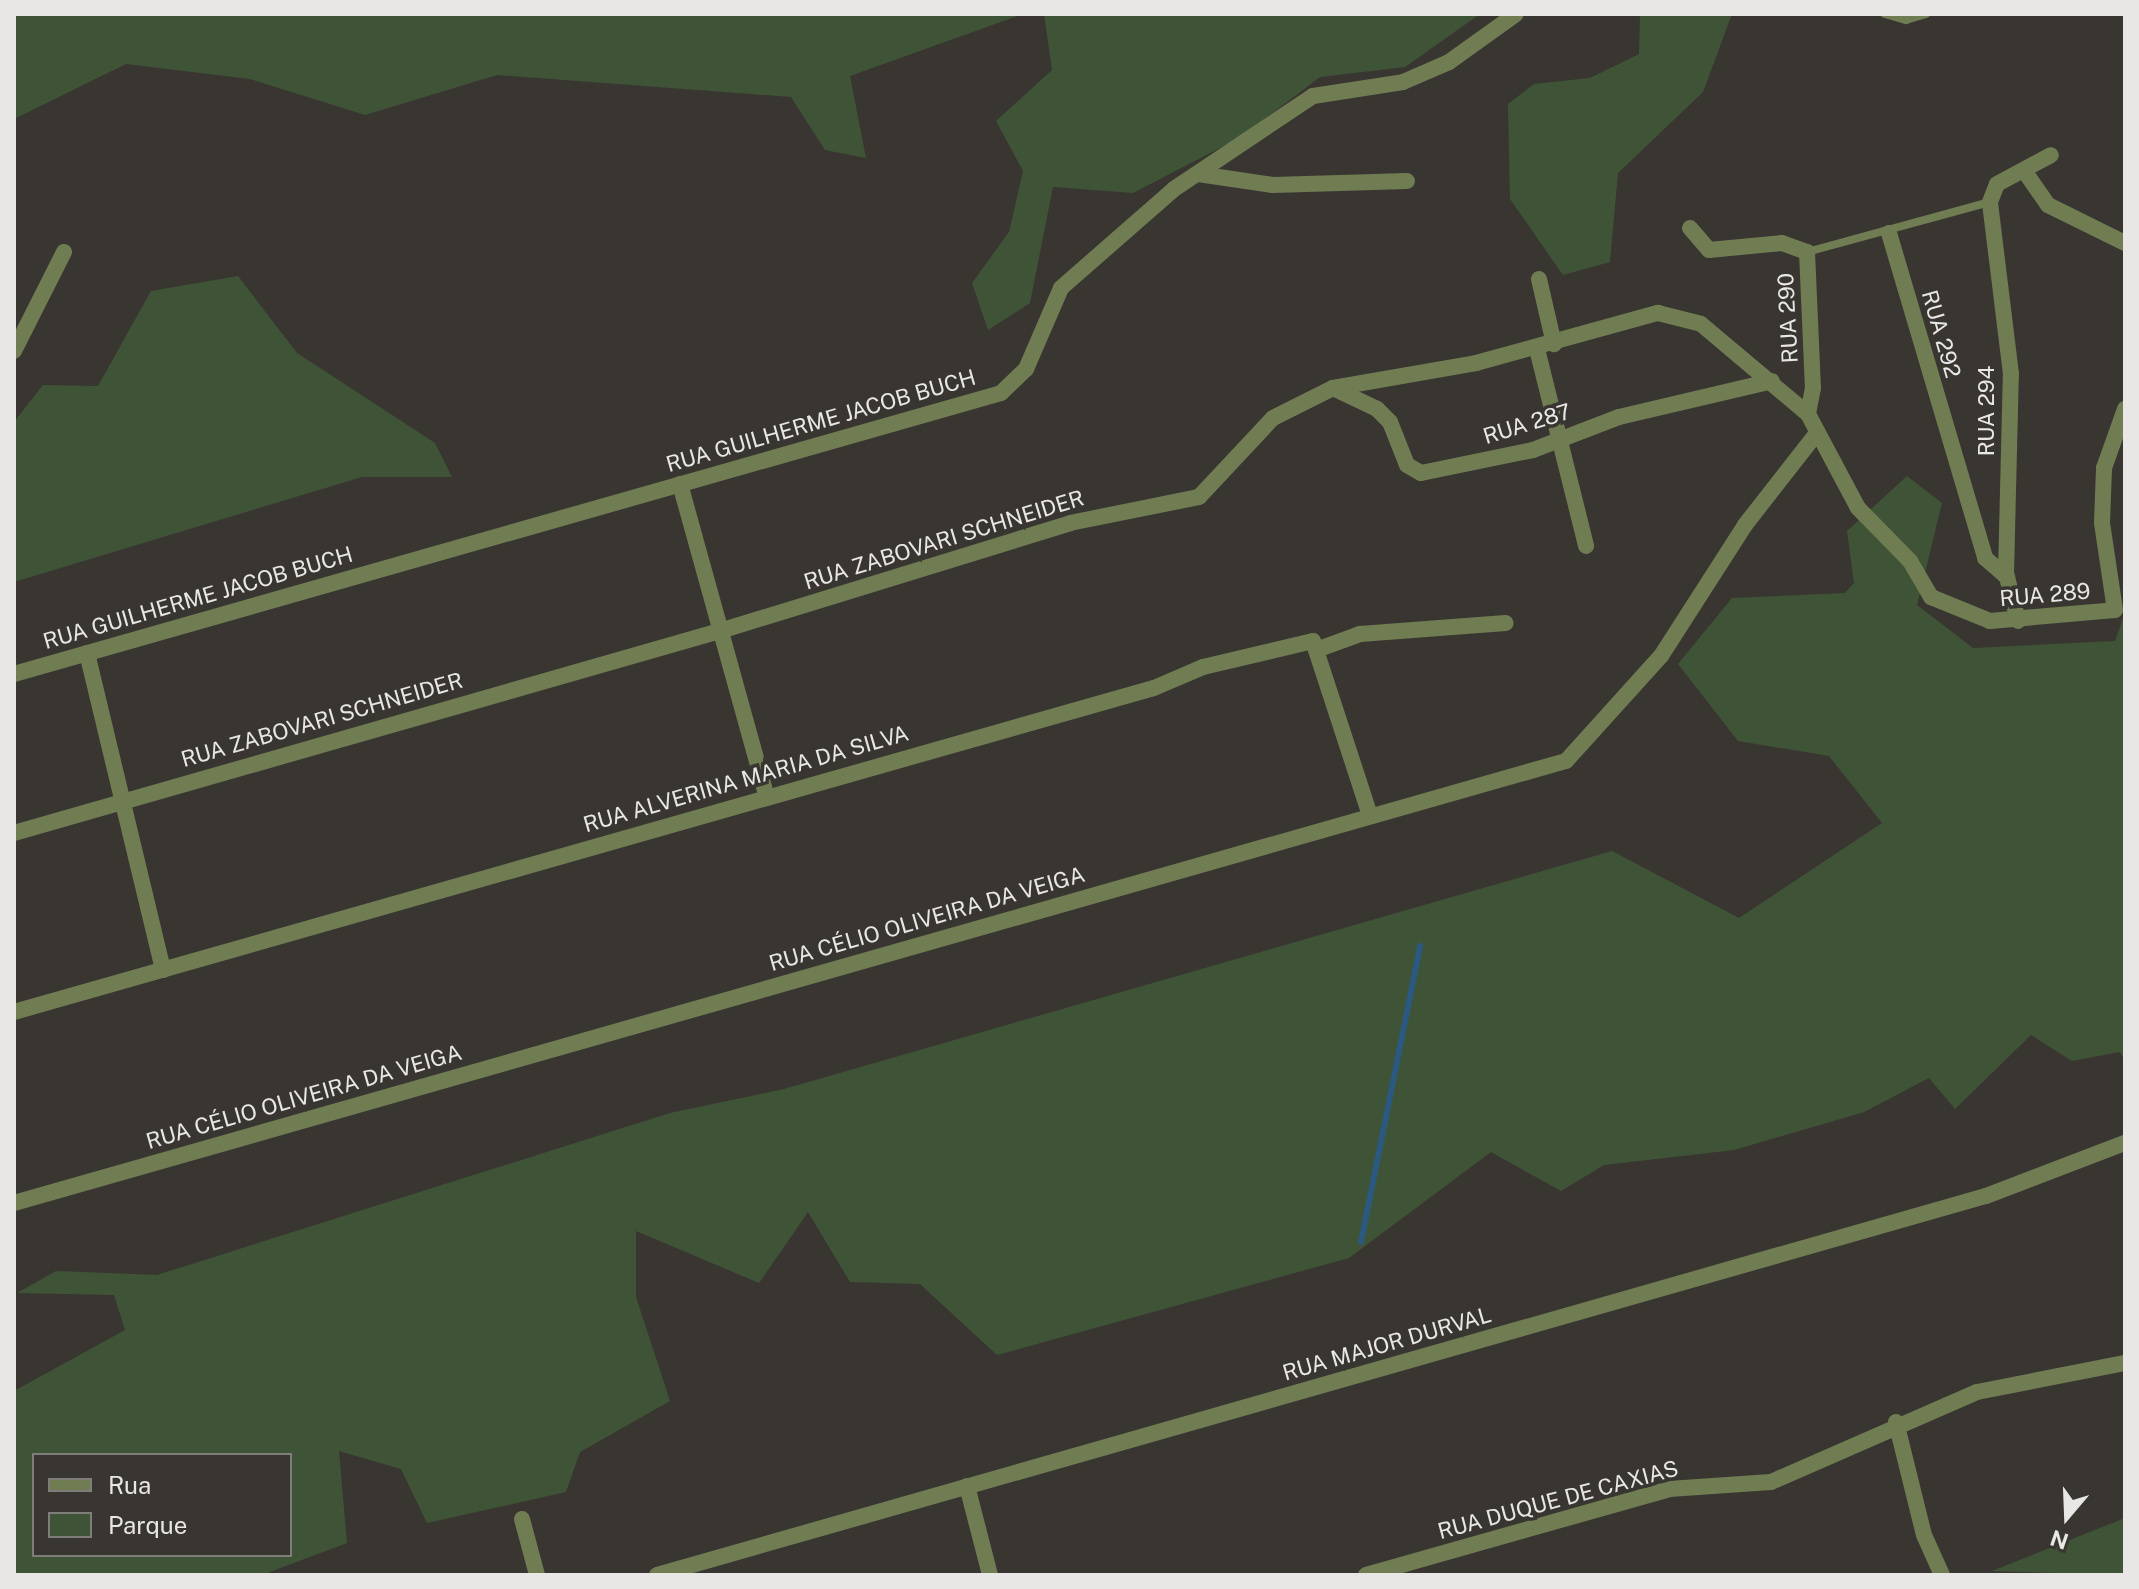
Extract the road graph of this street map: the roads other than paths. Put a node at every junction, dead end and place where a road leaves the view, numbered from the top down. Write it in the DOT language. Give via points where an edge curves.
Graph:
graph roads {
  1 [pos="1516,14"];
  2 [pos="1885,14"];
  3 [pos="1926,14"];
  4 [pos="2051,155"];
  5 [pos="2025,172"];
  6 [pos="1196,174"];
  7 [pos="1407,181"];
  8 [pos="1990,202"];
  9 [pos="1690,228"];
  10 [pos="1889,233"];
  11 [pos="2125,243"];
  12 [pos="64,252"];
  13 [pos="1807,252"];
  14 [pos="1539,279"];
  15 [pos="1546,346"];
  16 [pos="14,351"];
  17 [pos="1772,381"];
  18 [pos="1333,388"];
  19 [pos="2125,409"];
  20 [pos="1808,414"];
  21 [pos="1817,433"];
  22 [pos="1560,440"];
  23 [pos="680,484"];
  24 [pos="1586,546"];
  25 [pos="2007,577"];
  26 [pos="2018,621"];
  27 [pos="1506,623"];
  28 [pos="720,631"];
  29 [pos="1319,649"];
  30 [pos="87,653"];
  31 [pos="14,674"];
  32 [pos="766,795"];
  33 [pos="124,800"];
  34 [pos="1370,815"];
  35 [pos="14,833"];
  36 [pos="163,970"];
  37 [pos="14,1012"];
  38 [pos="2125,1143"];
  39 [pos="14,1203"];
  40 [pos="2125,1363"];
  41 [pos="1896,1422"];
  42 [pos="967,1486"];
  43 [pos="522,1519"];
  44 [pos="537,1575"];
  45 [pos="657,1575"];
  46 [pos="990,1575"];
  47 [pos="1366,1575"];
  48 [pos="1942,1575"];
  1 -- 6 [label="street, RUA GUILHERME JACOB BUCH" via="1449,62 1403,82 1313,96"];
  2 -- 3 [label="lane" via="1906,20"];
  4 -- 5 [label="street"];
  5 -- 8 [label="street" via="1992,187"];
  5 -- 11 [label="street" via="2048,205"];
  6 -- 7 [label="street" via="1273,185"];
  6 -- 23 [label="street, RUA GUILHERME JACOB BUCH" via="1061,288 1026,369 1001,393"];
  8 -- 10 [label="lane"];
  8 -- 25 [label="street, RUA 294" via="2011,374"];
  9 -- 13 [label="street, RUA 290" via="1709,250 1782,243"];
  10 -- 13 [label="lane"];
  10 -- 25 [label="street, RUA 292" via="1985,558"];
  12 -- 16 [label="street"];
  13 -- 20 [label="street, RUA 290" via="1813,362"];
  14 -- 15 [label="street"];
  15 -- 17 [label="street, RUA ZABOVARI SCHNEIDER" via="1671,312 1701,324"];
  15 -- 18 [label="street, RUA ZABOVARI SCHNEIDER"];
  15 -- 22 [label="street"];
  17 -- 20 [label="street, RUA ZABOVARI SCHNEIDER"];
  17 -- 22 [label="street, RUA 287" via="1619,417"];
  18 -- 22 [label="street, RUA 287" via="1366,401 1390,422 1413,471 1511,456"];
  18 -- 28 [label="street, RUA ZABOVARI SCHNEIDER" via="1273,418 1199,497 1070,523"];
  19 -- 26 [label="street, RUA 289" via="2104,468 2102,523 2115,610"];
  20 -- 21 [label="street, RUA ZABOVARI SCHNEIDER"];
  21 -- 26 [label="street, RUA 289" via="1858,508 1910,561 1931,597 1990,621"];
  21 -- 34 [label="street, RUA CÉLIO OLIVEIRA DA VEIGA" via="1745,525 1661,656 1566,761"];
  22 -- 24 [label="street"];
  23 -- 28 [label="street"];
  23 -- 30 [label="street, RUA GUILHERME JACOB BUCH"];
  25 -- 26 [label="street, RUA 294"];
  27 -- 29 [label="street" via="1360,634"];
  28 -- 32 [label="street"];
  28 -- 33 [label="street, RUA ZABOVARI SCHNEIDER"];
  29 -- 32 [label="street, RUA ALVERINA MARIA DA SILVA" via="1313,641 1259,652 1154,688"];
  29 -- 34 [label="street"];
  30 -- 31 [label="street, RUA GUILHERME JACOB BUCH"];
  30 -- 33 [label="street"];
  32 -- 36 [label="street, RUA ALVERINA MARIA DA SILVA"];
  33 -- 35 [label="street, RUA ZABOVARI SCHNEIDER"];
  33 -- 36 [label="street"];
  34 -- 39 [label="street, RUA CÉLIO OLIVEIRA DA VEIGA"];
  36 -- 37 [label="street, RUA ALVERINA MARIA DA SILVA"];
  38 -- 42 [label="street, RUA MAJOR DURVAL" via="1986,1196"];
  40 -- 41 [label="street, RUA DUQUE DE CAXIAS" via="1977,1392"];
  41 -- 47 [label="street, RUA DUQUE DE CAXIAS" via="1771,1482 1669,1489"];
  41 -- 48 [label="street" via="1924,1535"];
  42 -- 45 [label="street, RUA MAJOR DURVAL"];
  42 -- 46 [label="street"];
  43 -- 44 [label="street"];
}
